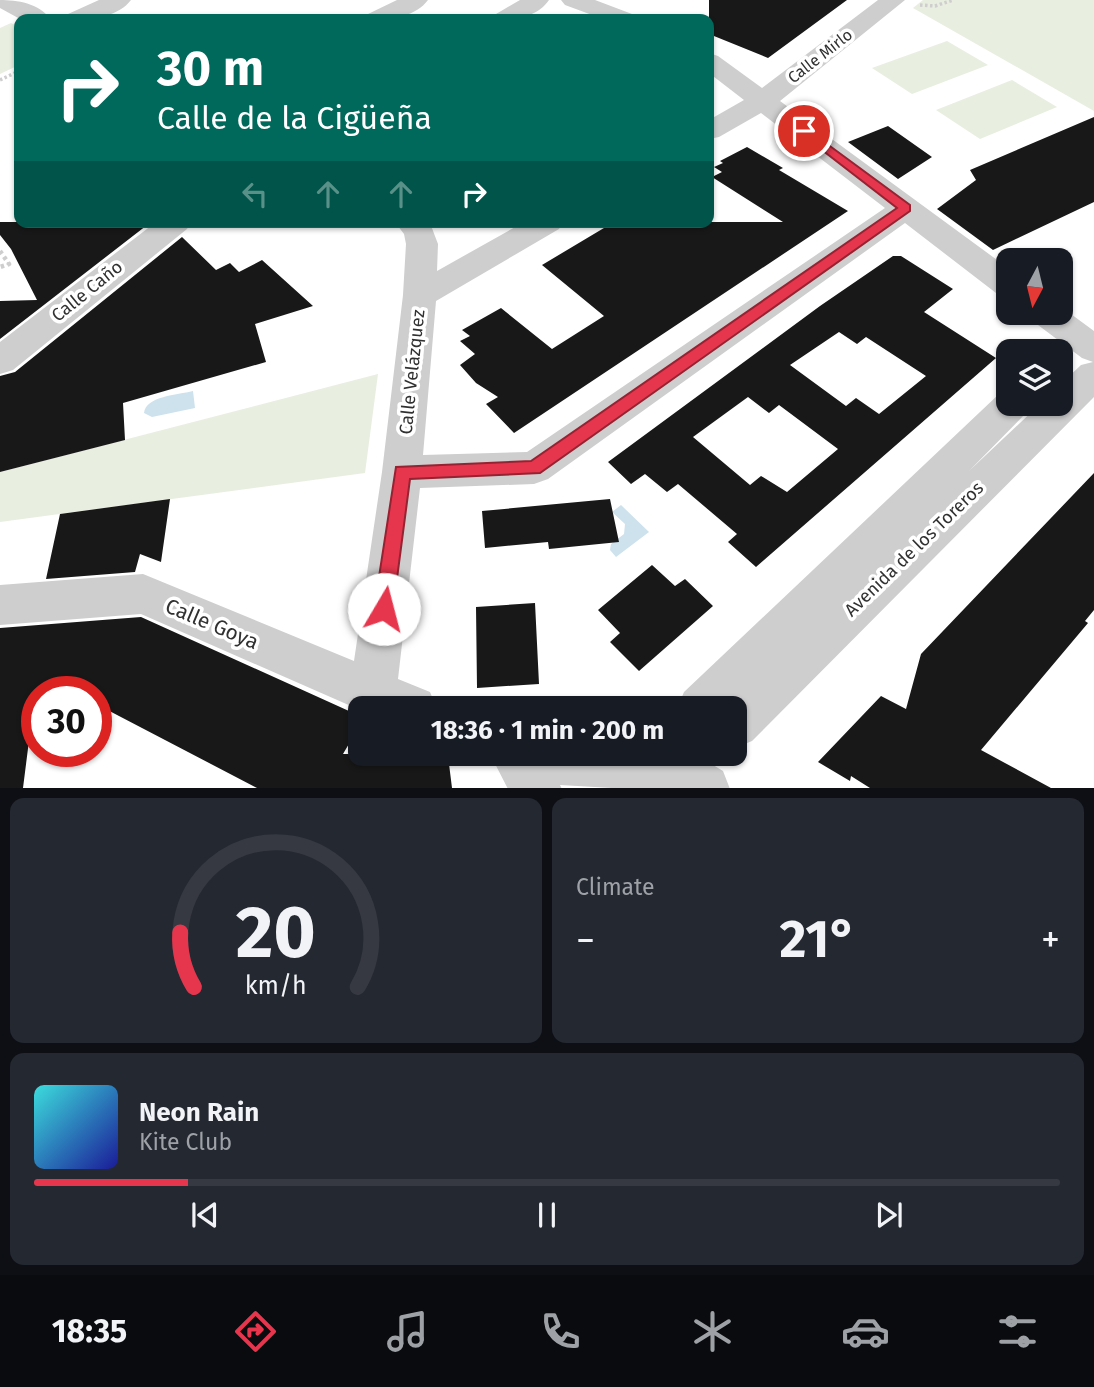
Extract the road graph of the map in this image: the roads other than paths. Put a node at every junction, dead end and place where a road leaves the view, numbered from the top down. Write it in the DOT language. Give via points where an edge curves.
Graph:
graph roads {
  1 [pos="2,0"];
  2 [pos="119,0"];
  3 [pos="416,0"];
  4 [pos="537,0"];
  5 [pos="573,0"];
  6 [pos="904,1"];
  7 [pos="29,14"];
  8 [pos="87,14"];
  9 [pos="387,14"];
  10 [pos="513,14"];
  11 [pos="611,14"];
  12 [pos="714,65"];
  13 [pos="764,100"];
  14 [pos="714,128"];
  15 [pos="906,208"];
  16 [pos="168,228"];
  17 [pos="417,228"];
  18 [pos="537,228"];
  19 [pos="996,276"];
  20 [pos="420,295"];
  21 [pos="1060,326"];
  22 [pos="1084,349"];
  23 [pos="0,361"];
  24 [pos="1000,416"];
  25 [pos="402,472"];
  26 [pos="0,605"];
  27 [pos="373,691"];
  28 [pos="384,696"];
  29 [pos="714,696"];
  30 [pos="747,711"];
  31 [pos="522,766"];
  32 [pos="630,766"];
  33 [pos="677,770"];
  34 [pos="536,788"];
  1 -- 7 [label="street"];
  2 -- 8 [label="street"];
  3 -- 9 [label="street"];
  4 -- 10 [label="street"];
  5 -- 11 [label="street"];
  6 -- 13 [label="street, Calle Mirlo"];
  12 -- 13 [label="street"];
  13 -- 14 [label="street, Calle Mirlo"];
  13 -- 15 [label="street"];
  15 -- 19 [label="street"];
  15 -- 25 [label="street" via="534,468"];
  16 -- 23 [label="street, Calle Caño"];
  17 -- 20 [label="street, Calle Velázquez" via="422,244"];
  18 -- 20 [label="street"];
  20 -- 25 [label="street, Calle Velázquez"];
  21 -- 22 [label="street"];
  22 -- 30 [label="street, Avenida de los Toreros"];
  24 -- 29 [label="street, Avenida de los Toreros"];
  25 -- 27 [label="street, Calle Velázquez"];
  26 -- 27 [label="street, Calle Goya" via="143,594"];
  27 -- 28 [label="street, Calle Goya"];
  31 -- 34 [label="street"];
  32 -- 33 [label="street"];
}
